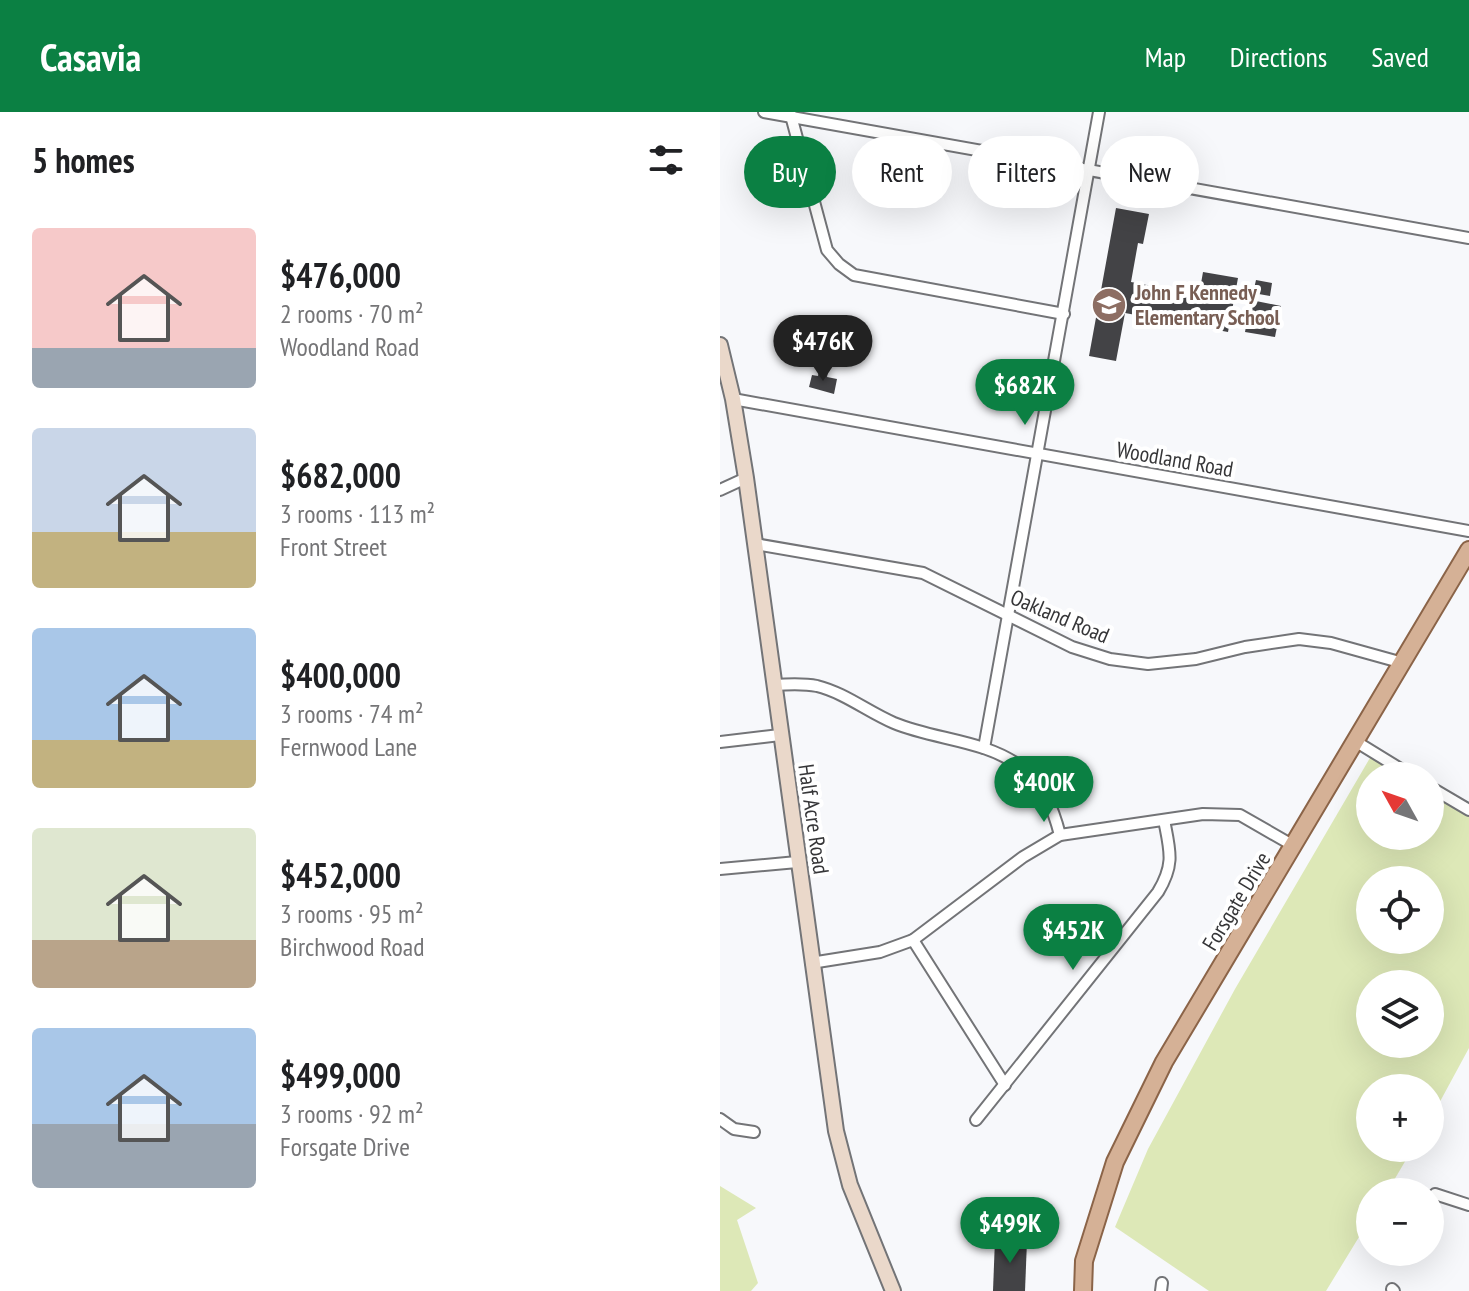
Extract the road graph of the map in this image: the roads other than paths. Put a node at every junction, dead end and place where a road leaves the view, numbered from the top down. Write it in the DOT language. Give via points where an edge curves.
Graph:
graph roads {
  1 [pos="764,112"];
  2 [pos="1099,112"];
  3 [pos="790,114"];
  4 [pos="1089,171"];
  5 [pos="1469,238"];
  6 [pos="1064,314"];
  7 [pos="720,346"];
  8 [pos="733,399"];
  9 [pos="1037,455"];
  10 [pos="746,478"];
  11 [pos="720,490"];
  12 [pos="1469,531"];
  13 [pos="755,544"];
  14 [pos="1469,550"];
  15 [pos="1008,616"];
  16 [pos="1403,663"];
  17 [pos="774,685"];
  18 [pos="780,735"];
  19 [pos="1355,741"];
  20 [pos="720,742"];
  21 [pos="984,748"];
  22 [pos="1389,762"];
  23 [pos="1444,795"];
  24 [pos="1469,810"];
  25 [pos="1164,820"];
  26 [pos="1060,835"];
  27 [pos="1294,846"];
  28 [pos="797,862"];
  29 [pos="720,869"];
  30 [pos="913,940"];
  31 [pos="811,963"];
  32 [pos="1005,1085"];
  33 [pos="720,1119"];
  34 [pos="976,1120"];
  35 [pos="754,1132"];
  36 [pos="1444,1197"];
  37 [pos="1469,1205"];
  38 [pos="893,1291"];
  39 [pos="1083,1291"];
  1 -- 3 [label="street"];
  2 -- 4 [label="street"];
  3 -- 4 [label="street"];
  3 -- 6 [label="street" via="827,250 854,275"];
  4 -- 5 [label="street"];
  4 -- 6 [label="street"];
  6 -- 9 [label="street"];
  7 -- 8 [label="street, Half Acre Road"];
  8 -- 9 [label="street, Woodland Road"];
  8 -- 10 [label="street, Half Acre Road"];
  9 -- 12 [label="street, Woodland Road"];
  9 -- 15 [label="street"];
  10 -- 11 [label="street"];
  10 -- 13 [label="street, Half Acre Road"];
  13 -- 15 [label="street, Oakland Road" via="923,573"];
  13 -- 17 [label="street, Half Acre Road"];
  14 -- 16 [label="main road, Forsgate Drive"];
  15 -- 16 [label="street, Oakland Road" via="1072,647 1148,664 1299,639"];
  15 -- 21 [label="street"];
  16 -- 19 [label="main road, Forsgate Drive"];
  17 -- 18 [label="street, Half Acre Road"];
  17 -- 21 [label="street" via="815,686 893,723"];
  18 -- 20 [label="street"];
  18 -- 28 [label="street, Half Acre Road"];
  19 -- 22 [label="street"];
  19 -- 27 [label="main road, Forsgate Drive"];
  21 -- 26 [label="street" via="1005,756 1036,781"];
  23 -- 24 [label="street"];
  25 -- 26 [label="street"];
  25 -- 27 [label="street" via="1240,815"];
  25 -- 32 [label="street" via="1170,852 1168,875 1158,892"];
  26 -- 30 [label="street"];
  27 -- 39 [label="main road, Forsgate Drive" via="1164,1062 1115,1162 1084,1261"];
  28 -- 29 [label="street"];
  28 -- 31 [label="street, Half Acre Road"];
  30 -- 31 [label="street" via="880,952"];
  30 -- 32 [label="street"];
  31 -- 38 [label="street, Half Acre Road" via="836,1131 855,1200"];
  32 -- 34 [label="street"];
  33 -- 35 [label="street" via="734,1129"];
  36 -- 37 [label="street"];
}
